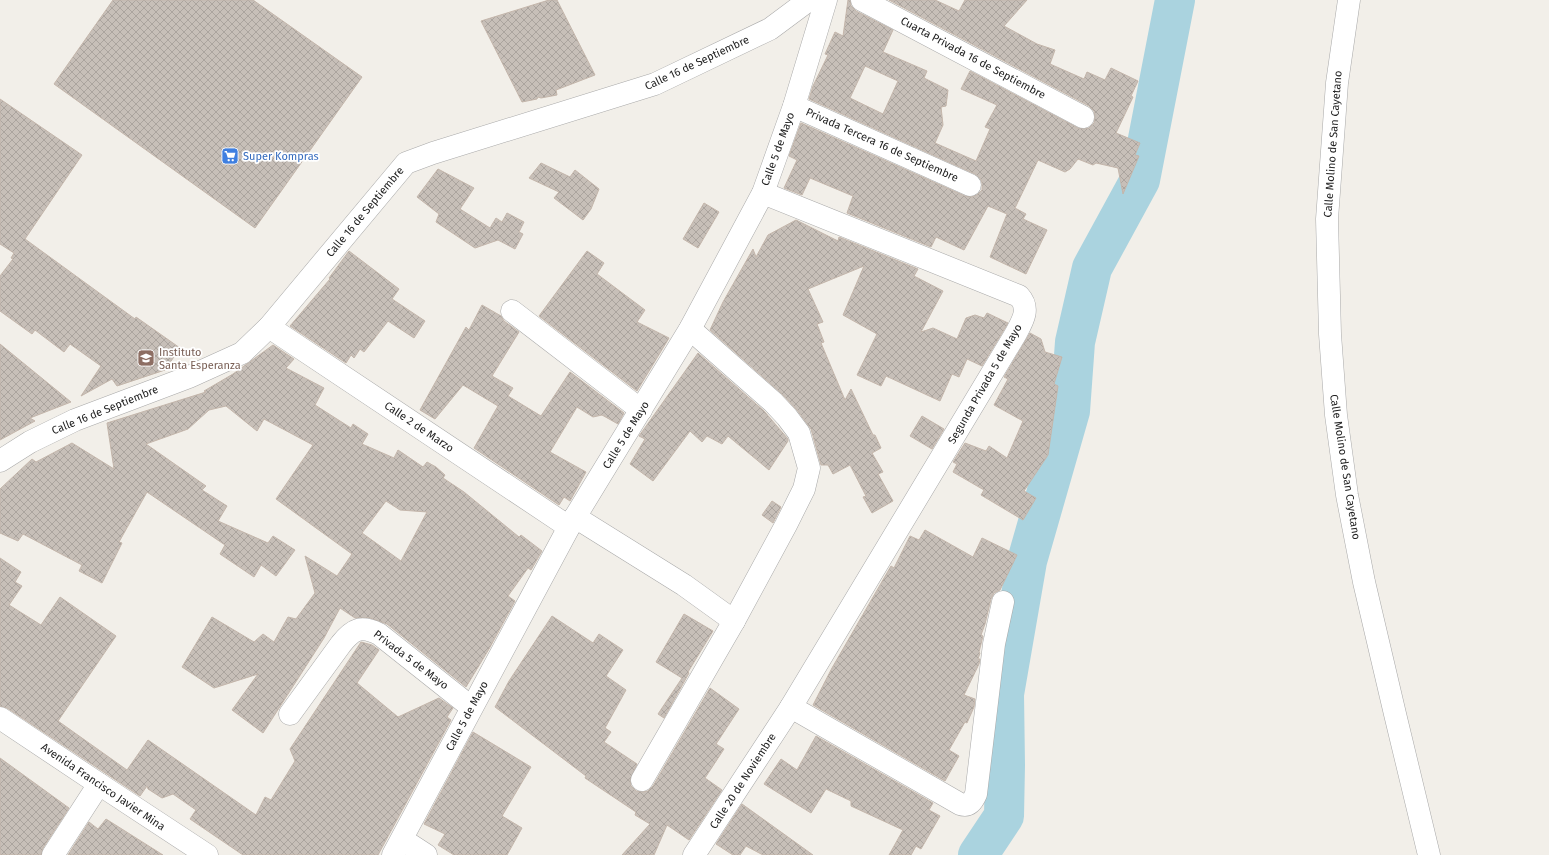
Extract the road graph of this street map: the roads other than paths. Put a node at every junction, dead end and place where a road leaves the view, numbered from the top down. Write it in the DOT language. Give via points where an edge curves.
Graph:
graph roads {
  1 [pos="809,0"];
  2 [pos="826,0"];
  3 [pos="862,0"];
  4 [pos="1349,0"];
  5 [pos="794,106"];
  6 [pos="1083,117"];
  7 [pos="970,185"];
  8 [pos="763,193"];
  9 [pos="512,311"];
  10 [pos="269,327"];
  11 [pos="690,329"];
  12 [pos="641,410"];
  13 [pos="0,461"];
  14 [pos="572,522"];
  15 [pos="1003,602"];
  16 [pos="734,621"];
  17 [pos="471,707"];
  18 [pos="791,707"];
  19 [pos="290,714"];
  20 [pos="0,718"];
  21 [pos="642,780"];
  22 [pos="99,784"];
  23 [pos="398,847"];
  24 [pos="54,855"];
  25 [pos="207,855"];
  26 [pos="426,855"];
  27 [pos="694,855"];
  28 [pos="1429,855"];
  1 -- 10 [label="street, Calle 16 de Septiembre" via="770,29 655,84 406,163"];
  2 -- 5 [label="street, Calle 5 de Mayo"];
  3 -- 6 [label="street, Cuarta Privada 16 de Septiembre"];
  4 -- 28 [label="street, Calle Molino de San Cayetano" via="1337,83 1327,219 1330,334 1336,415 1347,495 1364,582"];
  5 -- 7 [label="street, Privada Tercera 16 de Septiembre"];
  5 -- 8 [label="street, Calle 5 de Mayo"];
  8 -- 11 [label="street, Calle 5 de Mayo"];
  8 -- 18 [label="street, Segunda Privada 5 de Mayo" via="1019,296 1026,306 1026,312 1015,335"];
  9 -- 12 [label="street"];
  10 -- 13 [label="street, Calle 16 de Septiembre" via="242,353 189,377 75,420 30,442"];
  10 -- 14 [label="street, Calle 2 de Marzo"];
  11 -- 12 [label="street, Calle 5 de Mayo"];
  11 -- 16 [label="street" via="788,417 799,433 809,468 804,488"];
  12 -- 14 [label="street, Calle 5 de Mayo"];
  14 -- 16 [label="street, Calle 2 de Marzo" via="684,585"];
  14 -- 17 [label="street, Calle 5 de Mayo"];
  15 -- 18 [label="street" via="994,644 976,794 969,804 960,804"];
  16 -- 21 [label="street"];
  17 -- 19 [label="street, Privada 5 de Mayo" via="379,634 369,629 357,629 348,635"];
  17 -- 23 [label="street, Calle 5 de Mayo"];
  18 -- 27 [label="street, Calle 20 de Noviembre"];
  20 -- 22 [label="street, Avenida Francisco Javier Mina"];
  22 -- 24 [label="street"];
  22 -- 25 [label="street, Avenida Francisco Javier Mina"];
  23 -- 26 [label="street"];
}
